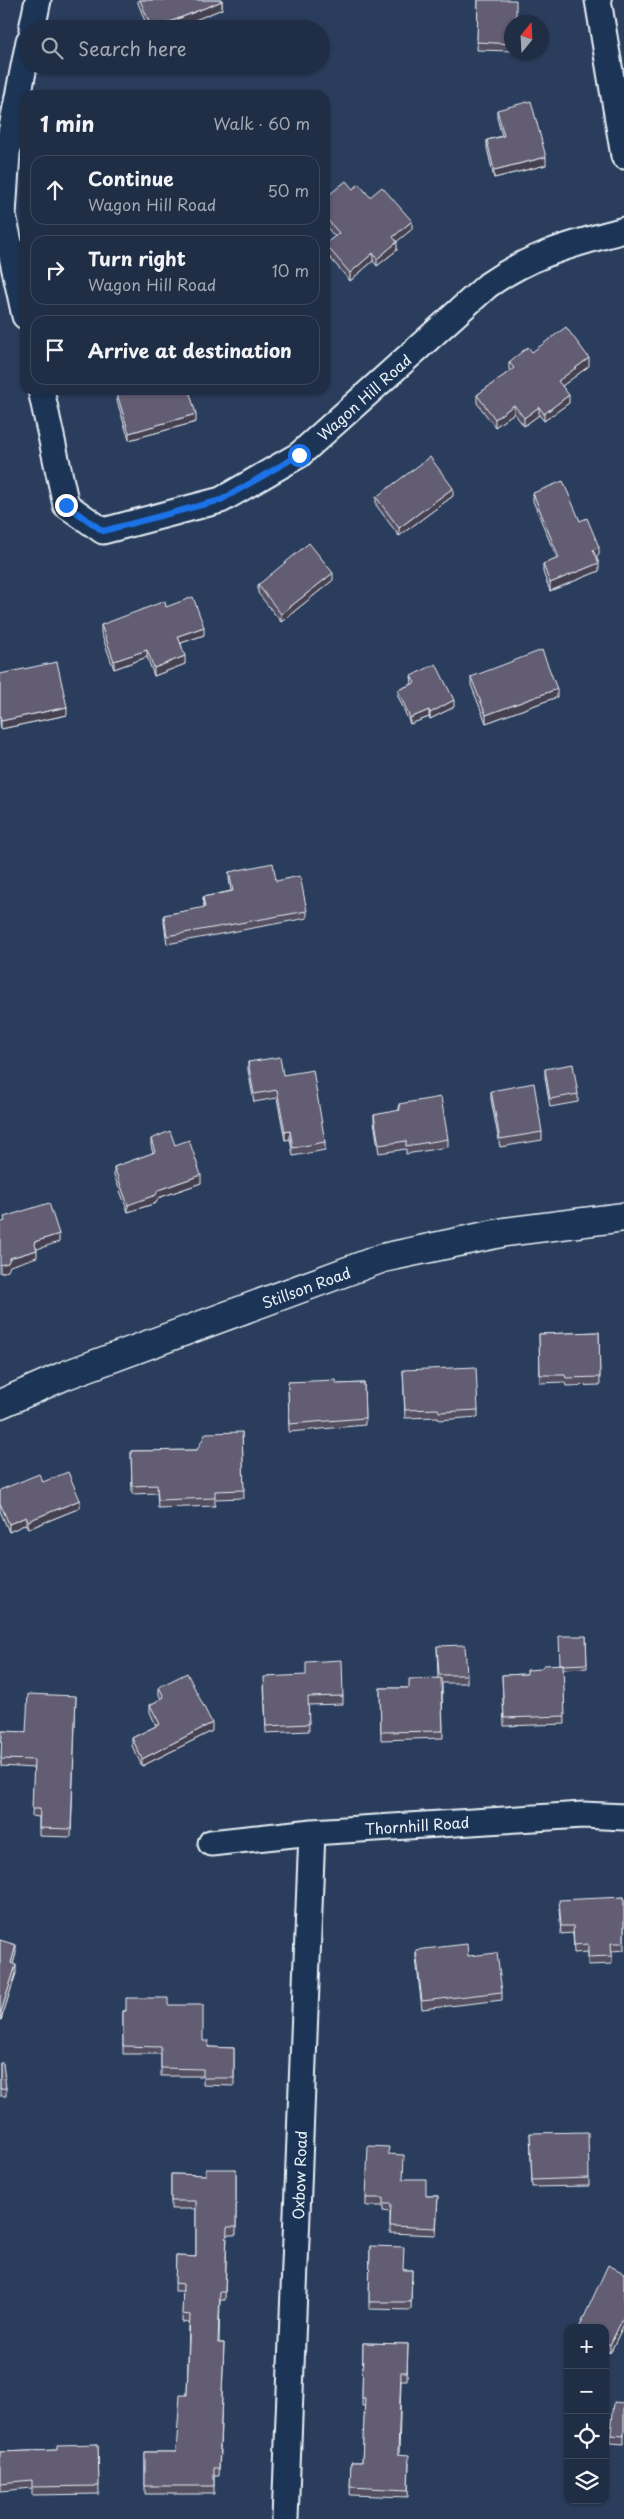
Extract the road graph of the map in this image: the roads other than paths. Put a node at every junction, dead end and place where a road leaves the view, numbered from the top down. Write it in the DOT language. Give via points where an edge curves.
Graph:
graph roads {
  1 [pos="38,0"];
  2 [pos="598,0"];
  3 [pos="34,20"];
  4 [pos="22,75"];
  5 [pos="624,156"];
  6 [pos="624,230"];
  7 [pos="20,293"];
  8 [pos="42,395"];
  9 [pos="624,1217"];
  10 [pos="0,1404"];
  11 [pos="624,1817"];
  12 [pos="312,1832"];
  13 [pos="211,1843"];
  14 [pos="285,2519"];
  1 -- 3 [label="street"];
  2 -- 5 [label="street"];
  4 -- 7 [label="street" via="7,153 3,215"];
  6 -- 8 [label="street, Wagon Hill Road" via="547,252 514,267 488,285 299,455 221,500 103,531 66,505"];
  9 -- 10 [label="street, Stillson Road" via="505,1232 383,1258 66,1375"];
  11 -- 12 [label="street, Thornhill Road" via="583,1815"];
  12 -- 13 [label="street, Thornhill Road"];
  12 -- 14 [label="street, Oxbow Road"];
}
